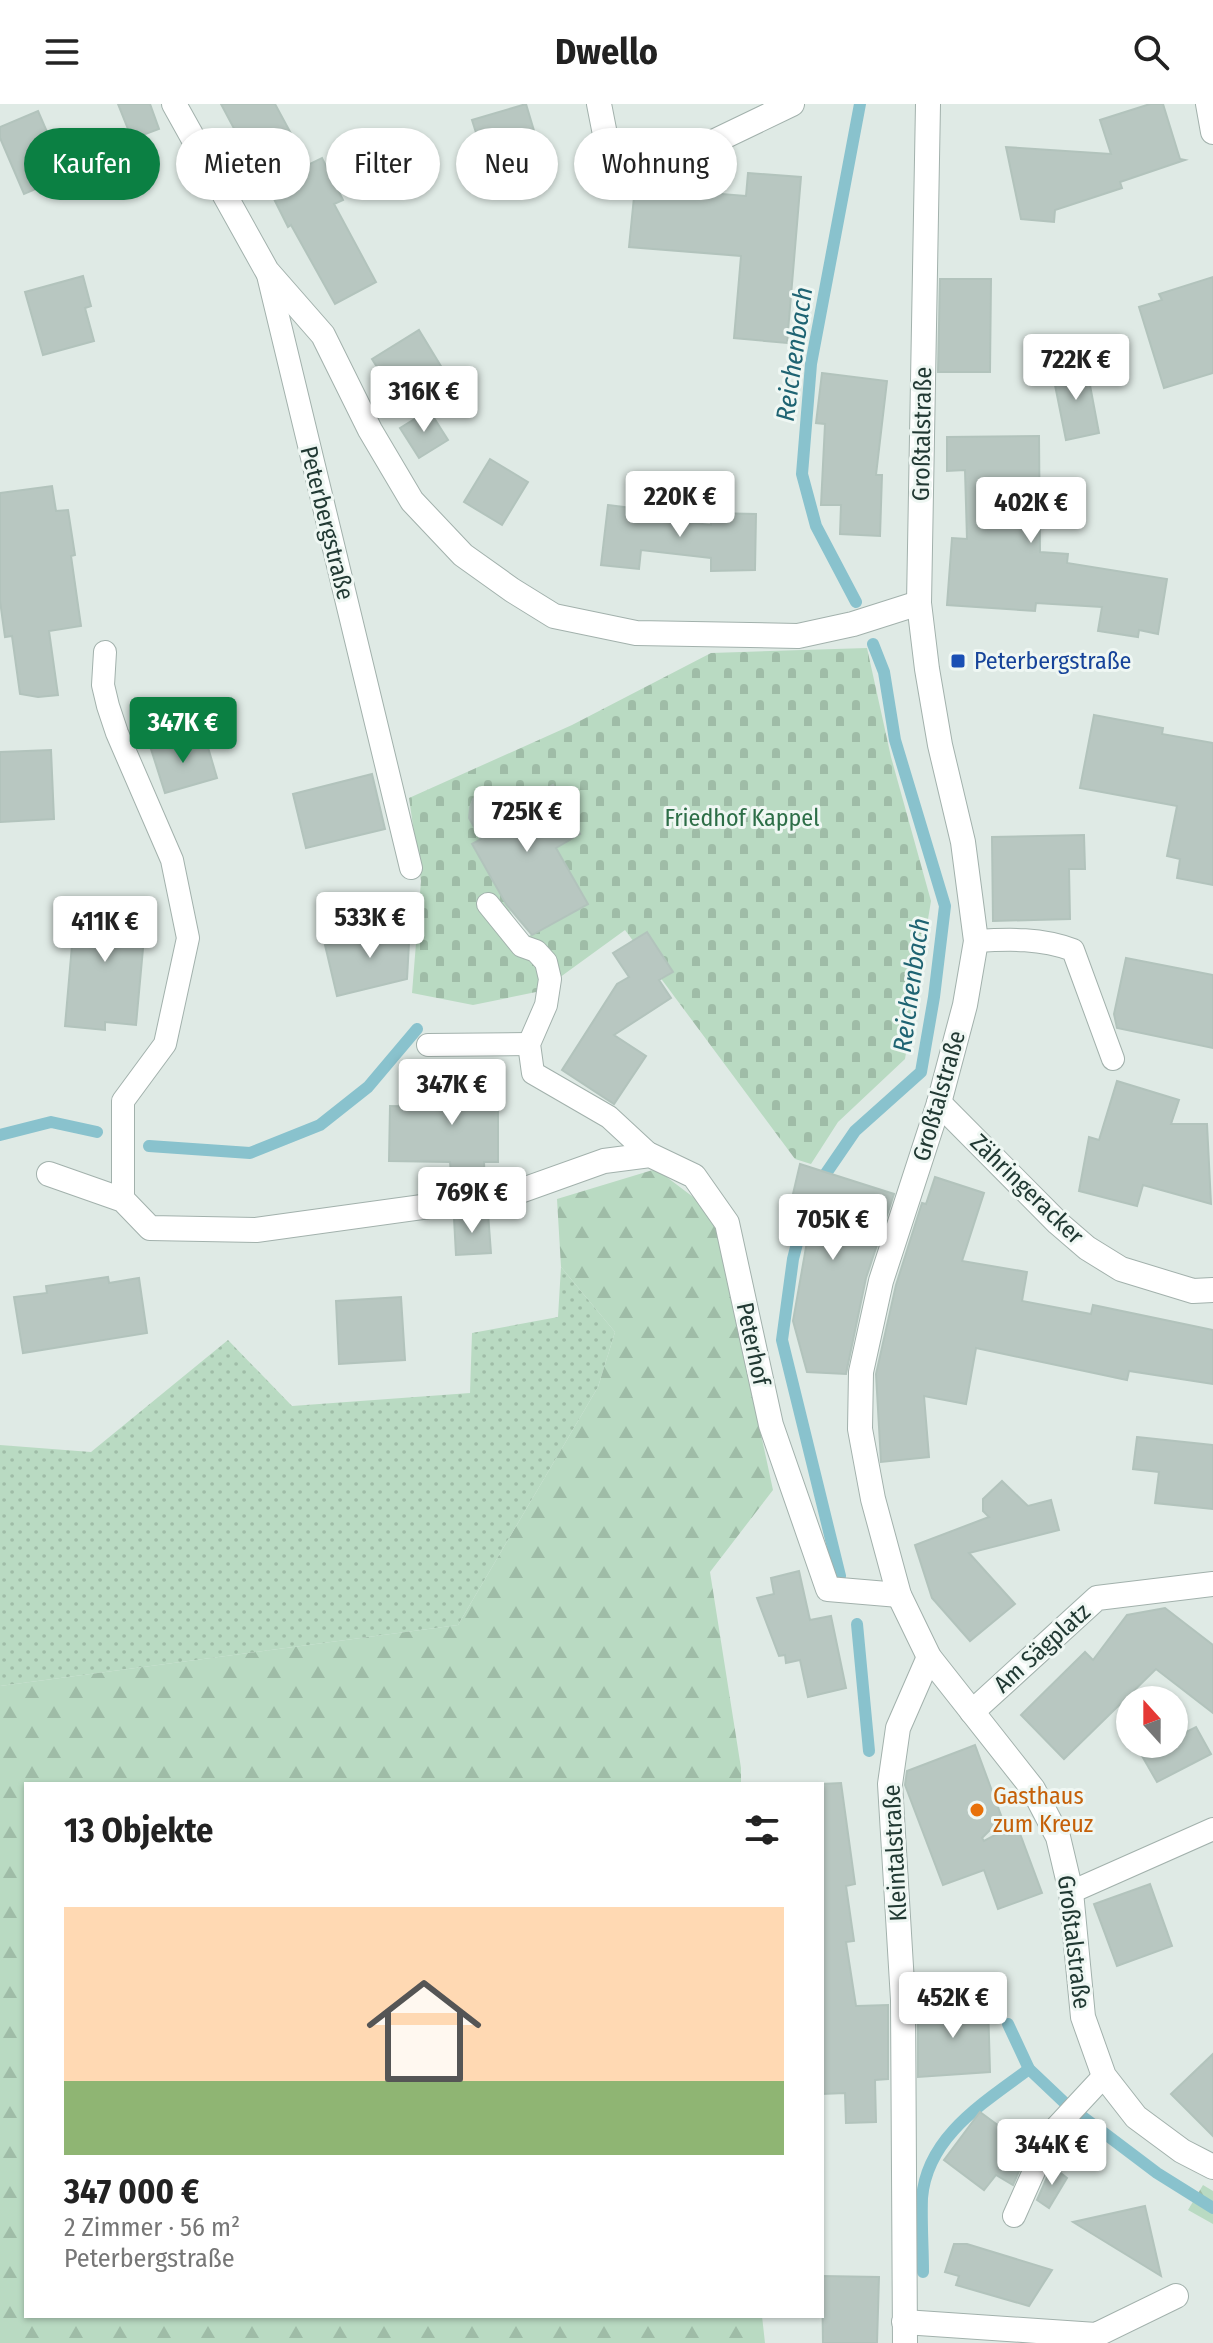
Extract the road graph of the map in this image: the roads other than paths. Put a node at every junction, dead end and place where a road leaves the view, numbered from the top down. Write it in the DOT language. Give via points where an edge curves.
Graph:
graph roads {
  1 [pos="174,104"];
  2 [pos="599,104"];
  3 [pos="792,104"];
  4 [pos="928,104"];
  5 [pos="1208,104"];
  6 [pos="1213,132"];
  7 [pos="267,271"];
  8 [pos="919,603"];
  9 [pos="105,652"];
  10 [pos="411,868"];
  11 [pos="488,904"];
  12 [pos="976,941"];
  13 [pos="529,1044"];
  14 [pos="428,1045"];
  15 [pos="1113,1059"];
  16 [pos="939,1103"];
  17 [pos="650,1155"];
  18 [pos="49,1174"];
  19 [pos="123,1200"];
  20 [pos="1213,1290"];
  21 [pos="1213,1584"];
  22 [pos="899,1595"];
  23 [pos="929,1657"];
  24 [pos="972,1712"];
  25 [pos="1213,1829"];
  26 [pos="1071,1892"];
  27 [pos="1104,2076"];
  28 [pos="1213,2167"];
  29 [pos="1014,2216"];
  30 [pos="1176,2296"];
  31 [pos="904,2332"];
  1 -- 7 [label="street, Peterbergstraße"];
  2 -- 3 [label="street" via="611,165 713,142"];
  4 -- 8 [label="street, Großtalstraße"];
  5 -- 6 [label="street"];
  7 -- 8 [label="street, Peterbergstraße" via="323,335 412,501 463,555 554,616 636,633 798,636"];
  7 -- 10 [label="lane, Peterbergstraße"];
  8 -- 12 [label="street, Großtalstraße"];
  9 -- 19 [label="lane" via="108,706 172,860 188,938 165,1044 123,1101"];
  11 -- 13 [label="lane" via="522,946 546,962 546,1005"];
  12 -- 15 [label="lane" via="1020,939 1073,950"];
  12 -- 16 [label="street, Großtalstraße"];
  13 -- 14 [label="lane"];
  13 -- 17 [label="lane" via="533,1073 609,1117"];
  16 -- 20 [label="street, Zähringeracker" via="1087,1248 1121,1269 1193,1291"];
  16 -- 22 [label="street, Großtalstraße" via="881,1281 861,1372 860,1429"];
  17 -- 19 [label="street" via="604,1161 509,1195 256,1230 150,1228"];
  17 -- 22 [label="street, Peterhof" via="694,1176 727,1223 771,1425 828,1589"];
  18 -- 19 [label="street"];
  21 -- 24 [label="street, Am Sägplatz" via="1097,1598"];
  22 -- 23 [label="street, Großtalstraße"];
  23 -- 24 [label="street, Großtalstraße"];
  23 -- 31 [label="street, Kleintalstraße" via="898,1728 890,1784 903,2000"];
  24 -- 26 [label="street, Großtalstraße" via="1033,1789 1058,1837"];
  25 -- 26 [label="lane"];
  26 -- 27 [label="street, Großtalstraße" via="1083,2017"];
  27 -- 28 [label="street, Großtalstraße" via="1136,2117"];
  27 -- 29 [label="lane" via="1055,2128"];
  30 -- 31 [label="street" via="1096,2335"];
}
